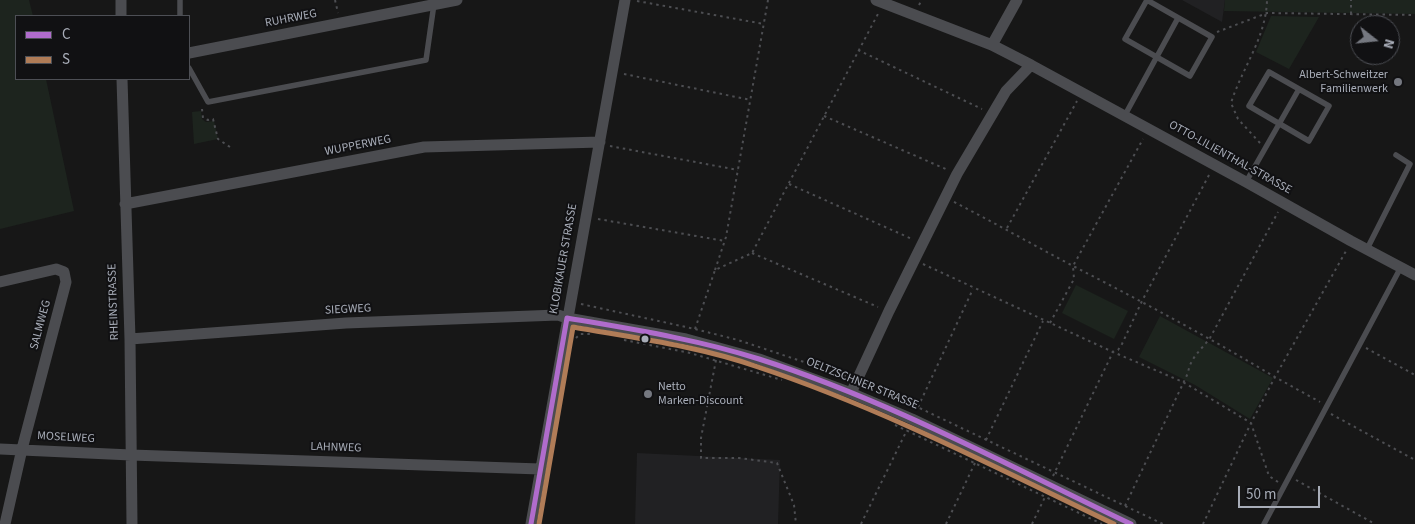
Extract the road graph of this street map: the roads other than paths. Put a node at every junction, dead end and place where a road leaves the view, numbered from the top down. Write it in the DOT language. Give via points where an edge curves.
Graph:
graph roads {
  1 [pos="121,0"];
  2 [pos="180,0"];
  3 [pos="457,0"];
  4 [pos="625,0"];
  5 [pos="1017,0"];
  6 [pos="880,1"];
  7 [pos="434,4"];
  8 [pos="121,15"];
  9 [pos="180,15"];
  10 [pos="1178,18"];
  11 [pos="992,45"];
  12 [pos="190,53"];
  13 [pos="1157,57"];
  14 [pos="1031,65"];
  15 [pos="190,70"];
  16 [pos="122,80"];
  17 [pos="1299,89"];
  18 [pos="1125,115"];
  19 [pos="1279,123"];
  20 [pos="600,142"];
  21 [pos="1396,155"];
  22 [pos="1246,182"];
  23 [pos="125,204"];
  24 [pos="1367,249"];
  25 [pos="1401,267"];
  26 [pos="1415,274"];
  27 [pos="0,282"];
  28 [pos="567,318"];
  29 [pos="130,339"];
  30 [pos="851,393"];
  31 [pos="0,448"];
  32 [pos="22,449"];
  33 [pos="131,455"];
  34 [pos="540,468"];
  35 [pos="5,524"];
  36 [pos="132,524"];
  37 [pos="531,524"];
  38 [pos="1131,524"];
  39 [pos="1264,524"];
  1 -- 8 [label="street"];
  2 -- 9 [label="lane"];
  3 -- 7 [label="street, RUHRWEG"];
  4 -- 20 [label="street, KLOBIKAUER STRASSE"];
  5 -- 11 [label="street"];
  6 -- 11 [label="street, OTTO-LILIENTHAL-STRASSE"];
  7 -- 12 [label="street, RUHRWEG"];
  7 -- 15 [label="lane" via="426,60 208,102"];
  10 -- 13 [label="lane"];
  10 -- 13 [label="lane" via="1146,0 1125,39"];
  10 -- 13 [label="lane" via="1212,37 1190,76"];
  11 -- 14 [label="street, OTTO-LILIENTHAL-STRASSE"];
  13 -- 18 [label="lane"];
  14 -- 18 [label="street, OTTO-LILIENTHAL-STRASSE"];
  14 -- 30 [label="street" via="1006,92 957,174"];
  16 -- 23 [label="street, RHEINSTRASSE"];
  17 -- 19 [label="lane"];
  17 -- 19 [label="lane" via="1329,106 1309,140"];
  17 -- 19 [label="lane" via="1269,72 1249,106"];
  18 -- 22 [label="street, OTTO-LILIENTHAL-STRASSE"];
  19 -- 22 [label="lane"];
  20 -- 23 [label="street, WUPPERWEG" via="424,147"];
  20 -- 28 [label="street, KLOBIKAUER STRASSE"];
  21 -- 24 [label="lane" via="1410,164"];
  22 -- 24 [label="street, OTTO-LILIENTHAL-STRASSE"];
  23 -- 29 [label="street, RHEINSTRASSE"];
  24 -- 25 [label="street, OTTO-LILIENTHAL-STRASSE"];
  25 -- 26 [label="street, OTTO-LILIENTHAL-STRASSE"];
  25 -- 39 [label="lane"];
  27 -- 32 [label="street, SALMWEG" via="56,269 64,272 66,282"];
  28 -- 29 [label="street, SIEGWEG" via="558,315 346,323"];
  28 -- 30 [label="street, OELTZSCHNER STRASSE" via="693,340 759,359"];
  28 -- 34 [label="street, KLOBIKAUER STRASSE"];
  29 -- 33 [label="street, RHEINSTRASSE"];
  30 -- 38 [label="street, OELTZSCHNER STRASSE" via="912,418"];
  31 -- 32 [label="street, MOSELWEG"];
  32 -- 33 [label="street, MOSELWEG"];
  32 -- 35 [label="street"];
  33 -- 34 [label="street, LAHNWEG"];
  33 -- 36 [label="street, RHEINSTRASSE"];
  34 -- 37 [label="street, KLOBIKAUER STRASSE"];
}
